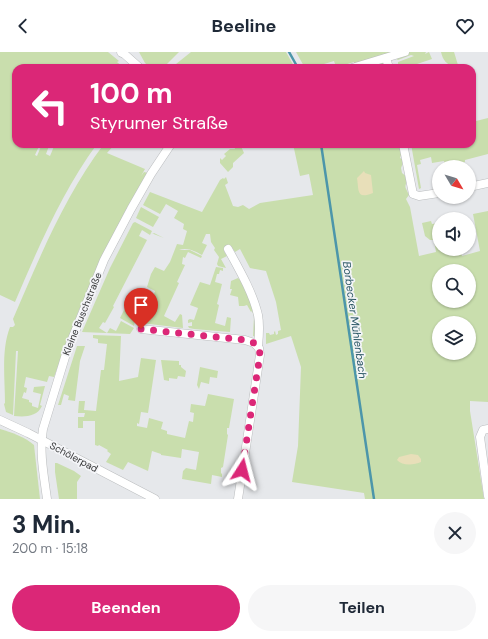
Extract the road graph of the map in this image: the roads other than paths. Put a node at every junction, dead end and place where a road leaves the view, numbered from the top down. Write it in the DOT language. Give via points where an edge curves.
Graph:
graph roads {
  1 [pos="124,52"];
  2 [pos="406,52"];
  3 [pos="386,58"];
  4 [pos="136,64"];
  5 [pos="366,64"];
  6 [pos="388,64"];
  7 [pos="168,148"];
  8 [pos="404,148"];
  9 [pos="488,184"];
  10 [pos="476,186"];
  11 [pos="432,194"];
  12 [pos="228,249"];
  13 [pos="141,329"];
  14 [pos="258,346"];
  15 [pos="0,420"];
  16 [pos="488,429"];
  17 [pos="41,440"];
  18 [pos="488,496"];
  19 [pos="150,498"];
  20 [pos="47,499"];
  21 [pos="238,499"];
  1 -- 4 [label="street"];
  2 -- 3 [label="street"];
  3 -- 5 [label="street"];
  3 -- 6 [label="street"];
  7 -- 17 [label="street, Kleine Buschstraße" via="151,174 104,260 66,354"];
  8 -- 11 [label="street" via="413,194 422,196"];
  9 -- 10 [label="street"];
  12 -- 14 [label="street" via="257,312"];
  13 -- 14 [label="street" via="245,340"];
  14 -- 21 [label="street" via="260,355"];
  15 -- 17 [label="street, Schölerpad"];
  16 -- 18 [label="street" via="484,430 480,437"];
  17 -- 19 [label="street, Schölerpad"];
  17 -- 20 [label="street, Kleine Buschstraße"];
}
